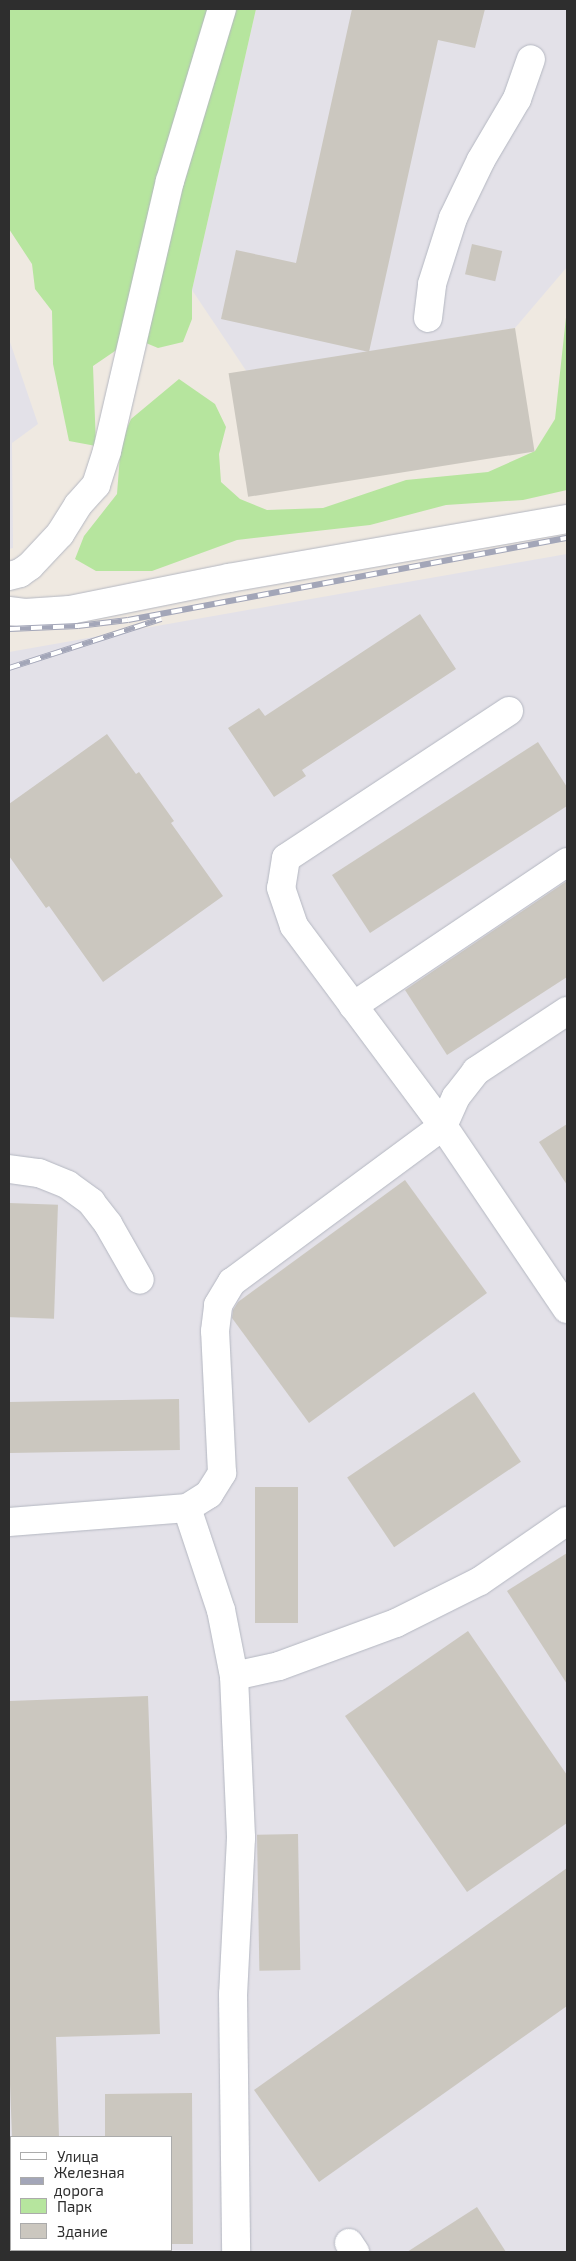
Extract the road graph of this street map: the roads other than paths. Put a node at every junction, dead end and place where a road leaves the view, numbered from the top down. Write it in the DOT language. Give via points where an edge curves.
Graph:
graph roads {
  1 [pos="222,9"];
  2 [pos="531,59"];
  3 [pos="428,318"];
  4 [pos="567,519"];
  5 [pos="9,576"];
  6 [pos="9,611"];
  7 [pos="509,711"];
  8 [pos="567,862"];
  9 [pos="353,1006"];
  10 [pos="567,1011"];
  11 [pos="443,1126"];
  12 [pos="9,1169"];
  13 [pos="140,1280"];
  14 [pos="567,1309"];
  15 [pos="187,1508"];
  16 [pos="567,1521"];
  17 [pos="9,1522"];
  18 [pos="234,1676"];
  19 [pos="236,2252"];
  1 -- 5 [label="lane" via="170,181 96,485 78,505 60,534 30,566"];
  2 -- 3 [label="lane" via="518,99 481,160 454,218 432,284"];
  4 -- 6 [label="lane" via="229,578 70,610"];
  7 -- 9 [label="lane" via="286,858 281,888 294,926"];
  8 -- 9 [label="lane"];
  9 -- 11 [label="lane"];
  10 -- 11 [label="lane" via="476,1071 456,1097"];
  11 -- 14 [label="lane"];
  11 -- 15 [label="lane" via="232,1282 218,1306 215,1331 222,1473 209,1494"];
  12 -- 13 [label="lane" via="39,1173 68,1184 91,1202 108,1224"];
  15 -- 17 [label="lane"];
  15 -- 18 [label="lane" via="221,1610"];
  16 -- 18 [label="lane" via="480,1581 396,1623 279,1666"];
  18 -- 19 [label="lane" via="241,1838 233,1994"];
}
